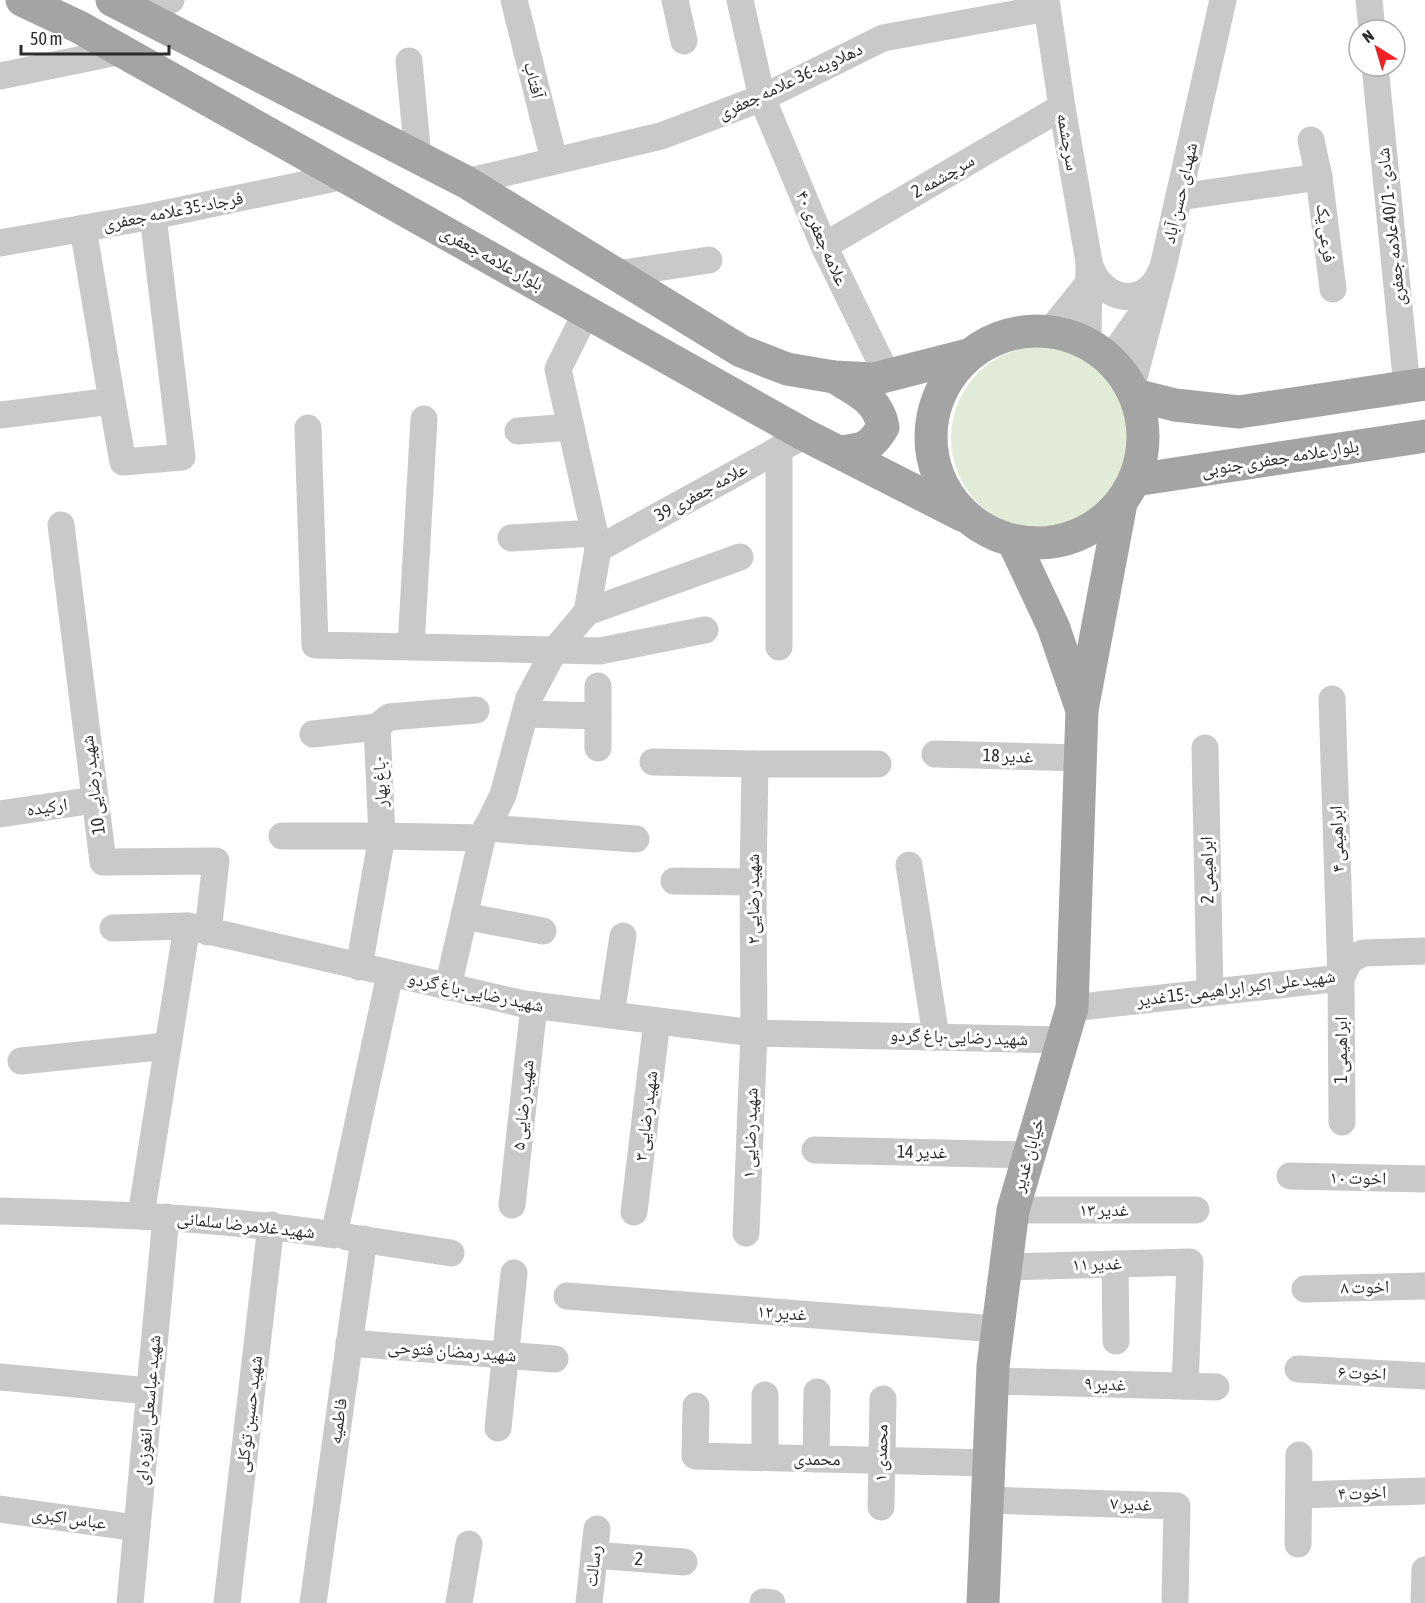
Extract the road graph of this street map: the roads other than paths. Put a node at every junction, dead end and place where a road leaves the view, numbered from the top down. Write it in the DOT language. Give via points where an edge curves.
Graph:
graph roads {
  1 [pos="22,0"];
  2 [pos="171,0"];
  3 [pos="514,0"];
  4 [pos="675,0"];
  5 [pos="740,0"];
  6 [pos="1223,0"];
  7 [pos="1369,0"];
  8 [pos="119,4"];
  9 [pos="1046,4"];
  10 [pos="966,11"];
  11 [pos="1371,18"];
  12 [pos="684,41"];
  13 [pos="122,51"];
  14 [pos="409,61"];
  15 [pos="0,76"];
  16 [pos="1377,78"];
  17 [pos="762,98"];
  18 [pos="1062,107"];
  19 [pos="1311,140"];
  20 [pos="418,157"];
  21 [pos="554,160"];
  22 [pos="345,176"];
  23 [pos="1319,177"];
  24 [pos="466,182"];
  25 [pos="1179,197"];
  26 [pos="153,216"];
  27 [pos="83,228"];
  28 [pos="0,243"];
  29 [pos="824,246"];
  30 [pos="709,260"];
  31 [pos="1163,267"];
  32 [pos="1089,273"];
  33 [pos="617,274"];
  34 [pos="1333,289"];
  35 [pos="1155,295"];
  36 [pos="587,311"];
  37 [pos="1050,331"];
  38 [pos="1099,351"];
  39 [pos="968,355"];
  40 [pos="887,375"];
  41 [pos="834,377"];
  42 [pos="1416,386"];
  43 [pos="1134,390"];
  44 [pos="112,401"];
  45 [pos="0,415"];
  46 [pos="424,419"];
  47 [pos="571,427"];
  48 [pos="308,428"];
  49 [pos="518,431"];
  50 [pos="1419,437"];
  51 [pos="792,442"];
  52 [pos="839,452"];
  53 [pos="1128,492"];
  54 [pos="962,515"];
  55 [pos="61,525"];
  56 [pos="511,538"];
  57 [pos="596,541"];
  58 [pos="1014,543"];
  59 [pos="740,557"];
  60 [pos="587,612"];
  61 [pos="705,630"];
  62 [pos="411,646"];
  63 [pos="779,647"];
  64 [pos="554,651"];
  65 [pos="598,686"];
  66 [pos="1332,699"];
  67 [pos="477,710"];
  68 [pos="1082,710"];
  69 [pos="525,714"];
  70 [pos="598,716"];
  71 [pos="377,727"];
  72 [pos="313,734"];
  73 [pos="598,748"];
  74 [pos="1205,748"];
  75 [pos="935,754"];
  76 [pos="1080,759"];
  77 [pos="653,762"];
  78 [pos="755,764"];
  79 [pos="878,764"];
  80 [pos="95,800"];
  81 [pos="0,814"];
  82 [pos="484,833"];
  83 [pos="282,836"];
  84 [pos="382,836"];
  85 [pos="636,839"];
  86 [pos="909,865"];
  87 [pos="674,881"];
  88 [pos="753,882"];
  89 [pos="464,916"];
  90 [pos="113,928"];
  91 [pos="197,929"];
  92 [pos="543,931"];
  93 [pos="623,936"];
  94 [pos="1425,951"];
  95 [pos="359,967"];
  96 [pos="390,974"];
  97 [pos="1341,978"];
  98 [pos="448,987"];
  99 [pos="1210,992"];
  100 [pos="534,1005"];
  101 [pos="1072,1008"];
  102 [pos="611,1015"];
  103 [pos="657,1021"];
  104 [pos="754,1033"];
  105 [pos="936,1036"];
  106 [pos="1062,1040"];
  107 [pos="168,1046"];
  108 [pos="21,1060"];
  109 [pos="1342,1122"];
  110 [pos="815,1150"];
  111 [pos="1028,1155"];
  112 [pos="1290,1176"];
  113 [pos="1425,1179"];
  114 [pos="513,1206"];
  115 [pos="1013,1210"];
  116 [pos="1196,1210"];
  117 [pos="0,1211"];
  118 [pos="634,1212"];
  119 [pos="153,1216"];
  120 [pos="271,1225"];
  121 [pos="746,1233"];
  122 [pos="333,1235"];
  123 [pos="364,1239"];
  124 [pos="451,1253"];
  125 [pos="1115,1264"];
  126 [pos="1004,1267"];
  127 [pos="514,1273"];
  128 [pos="1425,1286"];
  129 [pos="1305,1288"];
  130 [pos="567,1296"];
  131 [pos="997,1329"];
  132 [pos="1116,1341"];
  133 [pos="349,1343"];
  134 [pos="505,1355"];
  135 [pos="555,1359"];
  136 [pos="1298,1369"];
  137 [pos="1425,1376"];
  138 [pos="0,1377"];
  139 [pos="993,1381"];
  140 [pos="1185,1386"];
  141 [pos="1216,1387"];
  142 [pos="149,1391"];
  143 [pos="817,1392"];
  144 [pos="765,1395"];
  145 [pos="883,1399"];
  146 [pos="696,1406"];
  147 [pos="498,1428"];
  148 [pos="1299,1455"];
  149 [pos="765,1457"];
  150 [pos="816,1459"];
  151 [pos="881,1460"];
  152 [pos="989,1463"];
  153 [pos="1425,1491"];
  154 [pos="1299,1495"];
  155 [pos="987,1500"];
  156 [pos="881,1507"];
  157 [pos="0,1509"];
  158 [pos="137,1528"];
  159 [pos="597,1529"];
  160 [pos="469,1544"];
  161 [pos="1298,1544"];
  162 [pos="594,1555"];
  163 [pos="684,1562"];
  164 [pos="1425,1570"];
  165 [pos="1425,1575"];
  166 [pos="763,1602"];
  167 [pos="130,1603"];
  168 [pos="228,1603"];
  169 [pos="313,1603"];
  170 [pos="459,1603"];
  171 [pos="589,1603"];
  172 [pos="772,1603"];
  173 [pos="983,1603"];
  174 [pos="1174,1603"];
  175 [pos="1424,1603"];
  1 -- 13 [label="main road, بلوار علامه جعفری"];
  2 -- 8 [label="street"];
  3 -- 21 [label="street, آفتاب"];
  4 -- 12 [label="street"];
  5 -- 17 [label="street, علامه جعفری ۴۰"];
  6 -- 25 [label="street, شهدای حسن آباد"];
  7 -- 11 [label="street"];
  8 -- 20 [label="main road"];
  9 -- 10 [label="street, دهلاویه-36 علامه جعفری"];
  9 -- 18 [label="street, سرچشمه"];
  10 -- 17 [label="street, دهلاویه-36 علامه جعفری" via="883,39"];
  13 -- 15 [label="street"];
  13 -- 22 [label="main road, بلوار علامه جعفری"];
  14 -- 20 [label="street"];
  16 -- 42 [label="street, شادی - 40/1علامه جعفری"];
  17 -- 21 [label="street, دهلاویه-36 علامه جعفری" via="661,136"];
  17 -- 29 [label="street, علامه جعفری ۴۰"];
  18 -- 29 [label="street, سرچشمه 2"];
  18 -- 32 [label="street, سرچشمه"];
  19 -- 23 [label="street, فرعی یک"];
  20 -- 24 [label="main road"];
  21 -- 24 [label="street, دهلاویه-36 علامه جعفری"];
  22 -- 26 [label="street, فرجاد-35علامه جعفری"];
  22 -- 36 [label="main road, بلوار علامه جعفری"];
  23 -- 25 [label="street"];
  23 -- 34 [label="street, فرعی یک"];
  24 -- 33 [label="main road"];
  25 -- 31 [label="street, شهدای حسن آباد"];
  26 -- 27 [label="street, فرجاد-35علامه جعفری"];
  26 -- 44 [label="street" via="182,457 123,462"];
  27 -- 28 [label="street, فرجاد-35علامه جعفری"];
  27 -- 44 [label="street"];
  29 -- 40 [label="street, علامه جعفری ۴۰"];
  30 -- 33 [label="street"];
  31 -- 32 [label="street" via="1149,289 1137,295 1111,293"];
  31 -- 35 [label="street, شهدای حسن آباد"];
  32 -- 37 [label="street"];
  32 -- 38 [label="street"];
  33 -- 41 [label="main road" via="741,351 787,369"];
  35 -- 38 [label="street"];
  35 -- 43 [label="street, شهدای حسن آباد"];
  36 -- 47 [label="street" via="558,369"];
  36 -- 51 [label="main road, بلوار علامه جعفری"];
  37 -- 38 [label="main road" via="1069,335"];
  37 -- 39 [label="main road" via="1021,331 993,340"];
  38 -- 43 [label="main road"];
  39 -- 40 [label="main road"];
  39 -- 54 [label="main road" via="940,390 929,434 937,478"];
  40 -- 41 [label="main road"];
  41 -- 52 [label="main road" via="867,397 881,414 884,427 865,449"];
  42 -- 43 [label="main road" via="1239,412 1175,405"];
  42 -- 50 [label="main road"];
  43 -- 53 [label="main road" via="1143,423 1143,452"];
  44 -- 45 [label="street"];
  46 -- 62 [label="street"];
  47 -- 49 [label="street"];
  47 -- 57 [label="street"];
  48 -- 62 [label="street" via="315,645"];
  50 -- 53 [label="main road, بلوار علامه جعفری جنوبی"];
  51 -- 52 [label="main road, بلوار علامه جعفری"];
  51 -- 57 [label="street, علامه جعفری 39"];
  51 -- 63 [label="street"];
  52 -- 54 [label="main road, بلوار علامه جعفری"];
  53 -- 58 [label="main road" via="1091,529 1054,543"];
  53 -- 68 [label="main road"];
  54 -- 58 [label="main road" via="986,532"];
  55 -- 80 [label="street, شهید رضایی 10"];
  56 -- 57 [label="street"];
  57 -- 60 [label="street"];
  58 -- 68 [label="main road" via="1053,626"];
  59 -- 60 [label="street"];
  60 -- 64 [label="street"];
  61 -- 64 [label="street" via="600,651"];
  62 -- 64 [label="street"];
  64 -- 69 [label="street" via="529,698"];
  65 -- 70 [label="street"];
  66 -- 97 [label="street, ابراهیمی ۴"];
  67 -- 71 [label="street" via="389,717"];
  68 -- 76 [label="main road, خیابان غدیر"];
  69 -- 70 [label="street"];
  69 -- 82 [label="street" via="503,795"];
  70 -- 73 [label="street"];
  71 -- 72 [label="street"];
  71 -- 84 [label="street, باغ بهار-"];
  74 -- 99 [label="street, ابراهیمی 2"];
  75 -- 76 [label="street, غدیر 18"];
  76 -- 101 [label="main road, خیابان غدیر"];
  77 -- 78 [label="street"];
  78 -- 79 [label="street"];
  78 -- 88 [label="street, شهید رضایی ۲"];
  80 -- 81 [label="street, ارکیده"];
  80 -- 91 [label="street, شهید رضایی 10" via="103,862 216,861"];
  82 -- 84 [label="street"];
  82 -- 85 [label="street"];
  82 -- 89 [label="street"];
  83 -- 84 [label="street"];
  84 -- 95 [label="street, باغ بهار-"];
  86 -- 105 [label="street"];
  87 -- 88 [label="street"];
  88 -- 104 [label="street, شهید رضایی ۲"];
  89 -- 92 [label="street"];
  89 -- 98 [label="street"];
  90 -- 91 [label="street, شهید رضایی-باغ گردو"];
  91 -- 95 [label="street, شهید رضایی-باغ گردو"];
  91 -- 107 [label="street"];
  93 -- 102 [label="street"];
  94 -- 97 [label="street, شهید علی اکبر ابراهیمی-15غدیر" via="1363,953 1350,960"];
  95 -- 96 [label="street, شهید رضایی-باغ گردو"];
  96 -- 98 [label="street, شهید رضایی-باغ گردو"];
  96 -- 122 [label="street, شهید غلامرضا سلمانی"];
  97 -- 99 [label="street, شهید علی اکبر ابراهیمی-15غدیر"];
  97 -- 109 [label="street, ابراهیمی 1"];
  98 -- 100 [label="street, شهید رضایی-باغ گردو"];
  99 -- 101 [label="street, شهید علی اکبر ابراهیمی-15غدیر"];
  100 -- 102 [label="street, شهید رضایی-باغ گردو"];
  100 -- 114 [label="street, شهید رضایی ۵"];
  101 -- 106 [label="main road, خیابان غدیر"];
  102 -- 103 [label="street, شهید رضایی-باغ گردو"];
  103 -- 104 [label="street, شهید رضایی-باغ گردو"];
  103 -- 118 [label="street, شهید رضایی ۳"];
  104 -- 105 [label="street, شهید رضایی-باغ گردو"];
  104 -- 121 [label="street, شهید رضایی ۱"];
  105 -- 106 [label="street, شهید رضایی-باغ گردو"];
  106 -- 111 [label="main road, خیابان غدیر"];
  107 -- 108 [label="street"];
  107 -- 119 [label="street"];
  110 -- 111 [label="street, غدیر 14"];
  111 -- 115 [label="main road, خیابان غدیر"];
  112 -- 113 [label="street, اخوت ۱۰"];
  115 -- 116 [label="street, غدیر ۱۳"];
  115 -- 126 [label="main road, خیابان غدیر"];
  117 -- 119 [label="street, شهید غلامرضا سلمانی"];
  119 -- 120 [label="street, شهید غلامرضا سلمانی"];
  119 -- 142 [label="street, شهید عباسعلی انغوزه ای"];
  120 -- 122 [label="street, شهید غلامرضا سلمانی"];
  120 -- 168 [label="street, شهید حسین توکلی"];
  122 -- 123 [label="street"];
  123 -- 124 [label="street"];
  123 -- 133 [label="street, فاطمیه"];
  125 -- 126 [label="street, غدیر ۱۱"];
  125 -- 132 [label="street"];
  125 -- 140 [label="street, غدیر ۱۱" via="1190,1262"];
  126 -- 131 [label="main road, خیابان غدیر"];
  127 -- 134 [label="street"];
  128 -- 129 [label="street, اخوت ۸"];
  130 -- 131 [label="street, غدیر ۱۲"];
  131 -- 139 [label="main road, خیابان غدیر"];
  133 -- 134 [label="street, شهید رمضان فتوحی"];
  133 -- 169 [label="street, فاطمیه"];
  134 -- 135 [label="street, شهید رمضان فتوحی"];
  134 -- 147 [label="street"];
  136 -- 137 [label="street, اخوت ۶"];
  138 -- 142 [label="street"];
  139 -- 140 [label="street, غدیر ۹"];
  139 -- 152 [label="main road, خیابان غدیر"];
  140 -- 141 [label="street, غدیر ۹"];
  142 -- 158 [label="street, شهید عباسعلی انغوزه ای"];
  143 -- 150 [label="street"];
  144 -- 149 [label="street"];
  145 -- 151 [label="street, محمدی ۱"];
  146 -- 149 [label="street, محمدی" via="695,1456"];
  148 -- 154 [label="street"];
  149 -- 150 [label="street, محمدی"];
  150 -- 151 [label="street, محمدی"];
  151 -- 152 [label="street, محمدی"];
  151 -- 156 [label="street, محمدی ۱"];
  152 -- 155 [label="main road, خیابان غدیر"];
  153 -- 154 [label="street, اخوت ۴"];
  154 -- 161 [label="street"];
  155 -- 173 [label="main road, خیابان غدیر"];
  155 -- 174 [label="street, غدیر ۷" via="1177,1506"];
  157 -- 158 [label="street, عباس اکبری"];
  158 -- 167 [label="street, شهید عباسعلی انغوزه ای"];
  159 -- 162 [label="street, رسالت"];
  160 -- 170 [label="street"];
  162 -- 163 [label="street, 2"];
  162 -- 171 [label="street, رسالت"];
  164 -- 165 [label="street"];
  165 -- 175 [label="street"];
  166 -- 172 [label="street"];
}
